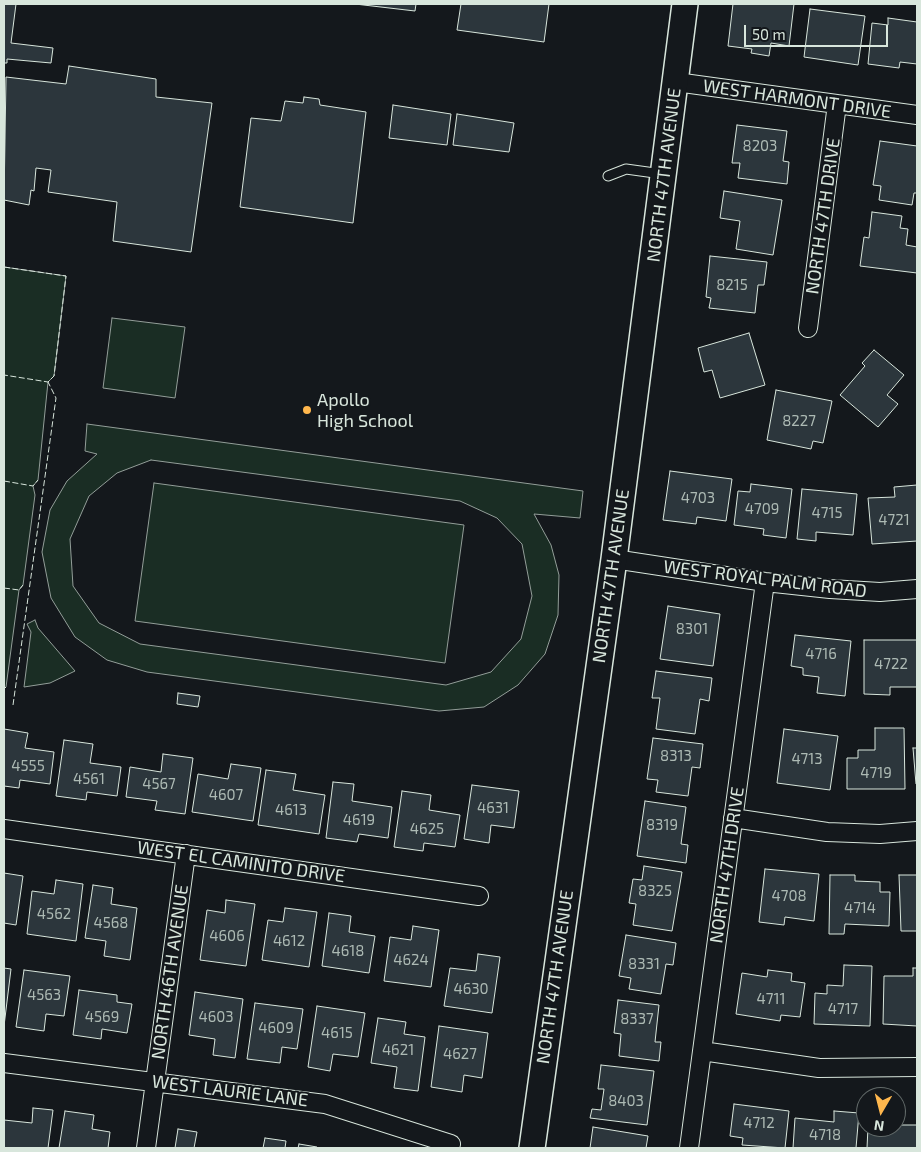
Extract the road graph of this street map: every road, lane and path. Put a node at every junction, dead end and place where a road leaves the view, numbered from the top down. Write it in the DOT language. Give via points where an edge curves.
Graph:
graph roads {
  1 [pos="685,4"];
  2 [pos="676,82"];
  3 [pos="838,104"];
  4 [pos="917,115"];
  5 [pos="665,175"];
  6 [pos="608,176"];
  7 [pos="808,328"];
  8 [pos="614,559"];
  9 [pos="765,582"];
  10 [pos="917,589"];
  11 [pos="733,818"];
  12 [pos="4,829"];
  13 [pos="917,832"];
  14 [pos="186,854"];
  15 [pos="479,896"];
  16 [pos="702,1051"];
  17 [pos="4,1063"];
  18 [pos="917,1067"];
  19 [pos="155,1081"];
  20 [pos="450,1144"];
  21 [pos="146,1148"];
  22 [pos="532,1148"];
  23 [pos="689,1148"];
  1 -- 2 [label="street, NORTH 47TH AVENUE"];
  2 -- 3 [label="street, WEST HARMONT DRIVE"];
  2 -- 5 [label="street, NORTH 47TH AVENUE"];
  3 -- 4 [label="street, WEST HARMONT DRIVE"];
  3 -- 7 [label="street, NORTH 47TH DRIVE"];
  5 -- 6 [label="lane" via="626,169"];
  5 -- 8 [label="street, NORTH 47TH AVENUE"];
  8 -- 9 [label="street, WEST ROYAL PALM ROAD"];
  8 -- 22 [label="street, NORTH 47TH AVENUE"];
  9 -- 10 [label="street, WEST ROYAL PALM ROAD" via="880,592"];
  9 -- 11 [label="street, NORTH 47TH DRIVE"];
  11 -- 13 [label="street" via="828,832"];
  11 -- 16 [label="street, NORTH 47TH DRIVE"];
  12 -- 14 [label="street, WEST EL CAMINITO DRIVE"];
  14 -- 15 [label="street, WEST EL CAMINITO DRIVE"];
  14 -- 19 [label="street, NORTH 46TH AVENUE"];
  16 -- 18 [label="street" via="819,1068"];
  16 -- 23 [label="street, NORTH 47TH DRIVE"];
  17 -- 19 [label="street, WEST LAURIE LANE"];
  19 -- 20 [label="street, WEST LAURIE LANE" via="325,1104"];
  19 -- 21 [label="street, NORTH 46TH AVENUE"];
}
